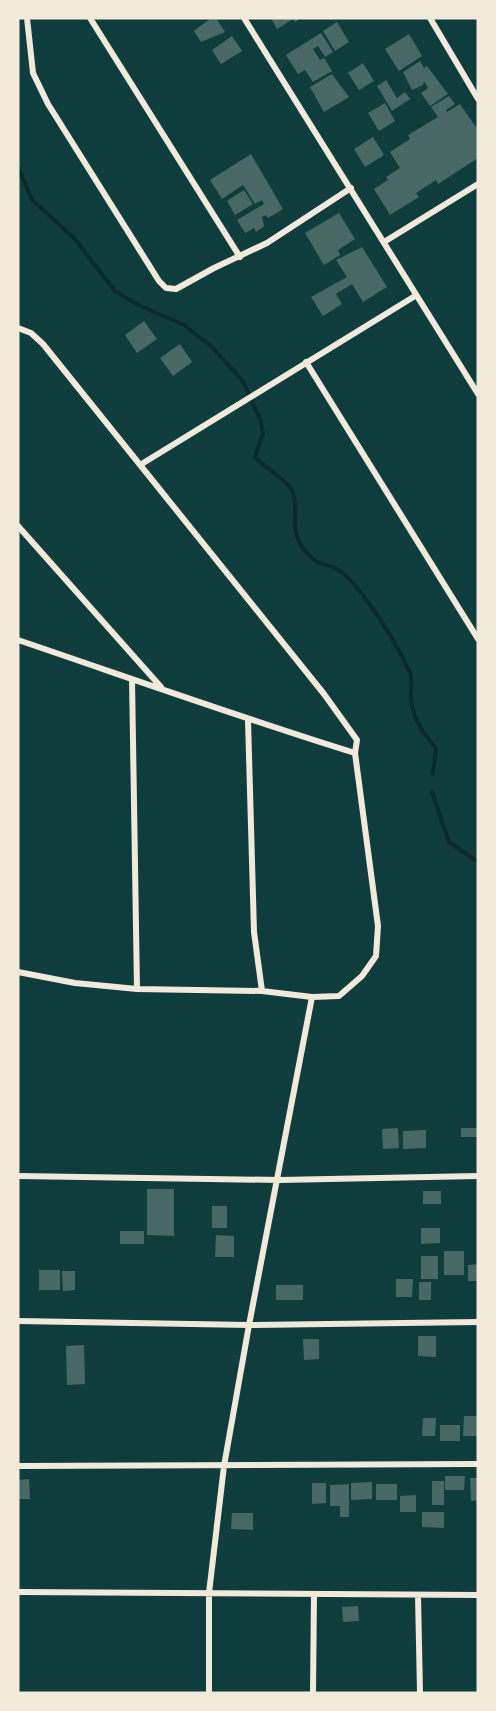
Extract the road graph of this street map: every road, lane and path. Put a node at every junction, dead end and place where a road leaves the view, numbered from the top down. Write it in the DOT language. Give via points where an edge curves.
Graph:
graph roads {
  1 [pos="27,18"];
  2 [pos="90,18"];
  3 [pos="244,18"];
  4 [pos="430,18"];
  5 [pos="478,99"];
  6 [pos="478,184"];
  7 [pos="351,188"];
  8 [pos="384,242"];
  9 [pos="240,256"];
  10 [pos="416,296"];
  11 [pos="18,328"];
  12 [pos="306,362"];
  13 [pos="478,394"];
  14 [pos="140,465"];
  15 [pos="18,526"];
  16 [pos="478,639"];
  17 [pos="18,640"];
  18 [pos="132,679"];
  19 [pos="161,687"];
  20 [pos="248,720"];
  21 [pos="357,750"];
  22 [pos="18,972"];
  23 [pos="137,990"];
  24 [pos="262,991"];
  25 [pos="312,997"];
  26 [pos="18,1176"];
  27 [pos="478,1176"];
  28 [pos="279,1180"];
  29 [pos="18,1321"];
  30 [pos="478,1322"];
  31 [pos="249,1325"];
  32 [pos="478,1464"];
  33 [pos="18,1466"];
  34 [pos="224,1466"];
  35 [pos="18,1593"];
  36 [pos="209,1593"];
  37 [pos="314,1594"];
  38 [pos="418,1595"];
  39 [pos="478,1595"];
  40 [pos="209,1693"];
  41 [pos="314,1693"];
  42 [pos="420,1693"];
  1 -- 9 [label="street" via="33,73 48,104 159,281 166,288 177,289"];
  2 -- 9 [label="street"];
  3 -- 7 [label="street"];
  4 -- 5 [label="street"];
  6 -- 8 [label="street"];
  7 -- 8 [label="street"];
  7 -- 9 [label="street" via="267,243"];
  8 -- 10 [label="street"];
  10 -- 12 [label="street"];
  10 -- 13 [label="street"];
  11 -- 14 [label="street" via="43,344"];
  12 -- 14 [label="street"];
  12 -- 16 [label="street"];
  14 -- 21 [label="street" via="324,694 357,740"];
  15 -- 19 [label="street"];
  17 -- 18 [label="street"];
  18 -- 19 [label="street"];
  18 -- 23 [label="street"];
  19 -- 20 [label="street"];
  20 -- 21 [label="street"];
  20 -- 24 [label="street" via="254,932"];
  21 -- 25 [label="street" via="378,926 376,956 362,976 339,996"];
  22 -- 23 [label="street"];
  23 -- 24 [label="street"];
  24 -- 25 [label="street"];
  25 -- 28 [label="street"];
  26 -- 28 [label="street"];
  27 -- 28 [label="street"];
  28 -- 31 [label="street"];
  29 -- 31 [label="street"];
  30 -- 31 [label="street"];
  31 -- 34 [label="street"];
  32 -- 34 [label="street"];
  33 -- 34 [label="street"];
  34 -- 36 [label="street"];
  35 -- 36 [label="street"];
  36 -- 37 [label="street"];
  36 -- 40 [label="street"];
  37 -- 38 [label="street"];
  37 -- 41 [label="street"];
  38 -- 39 [label="street"];
  38 -- 42 [label="street"];
}
